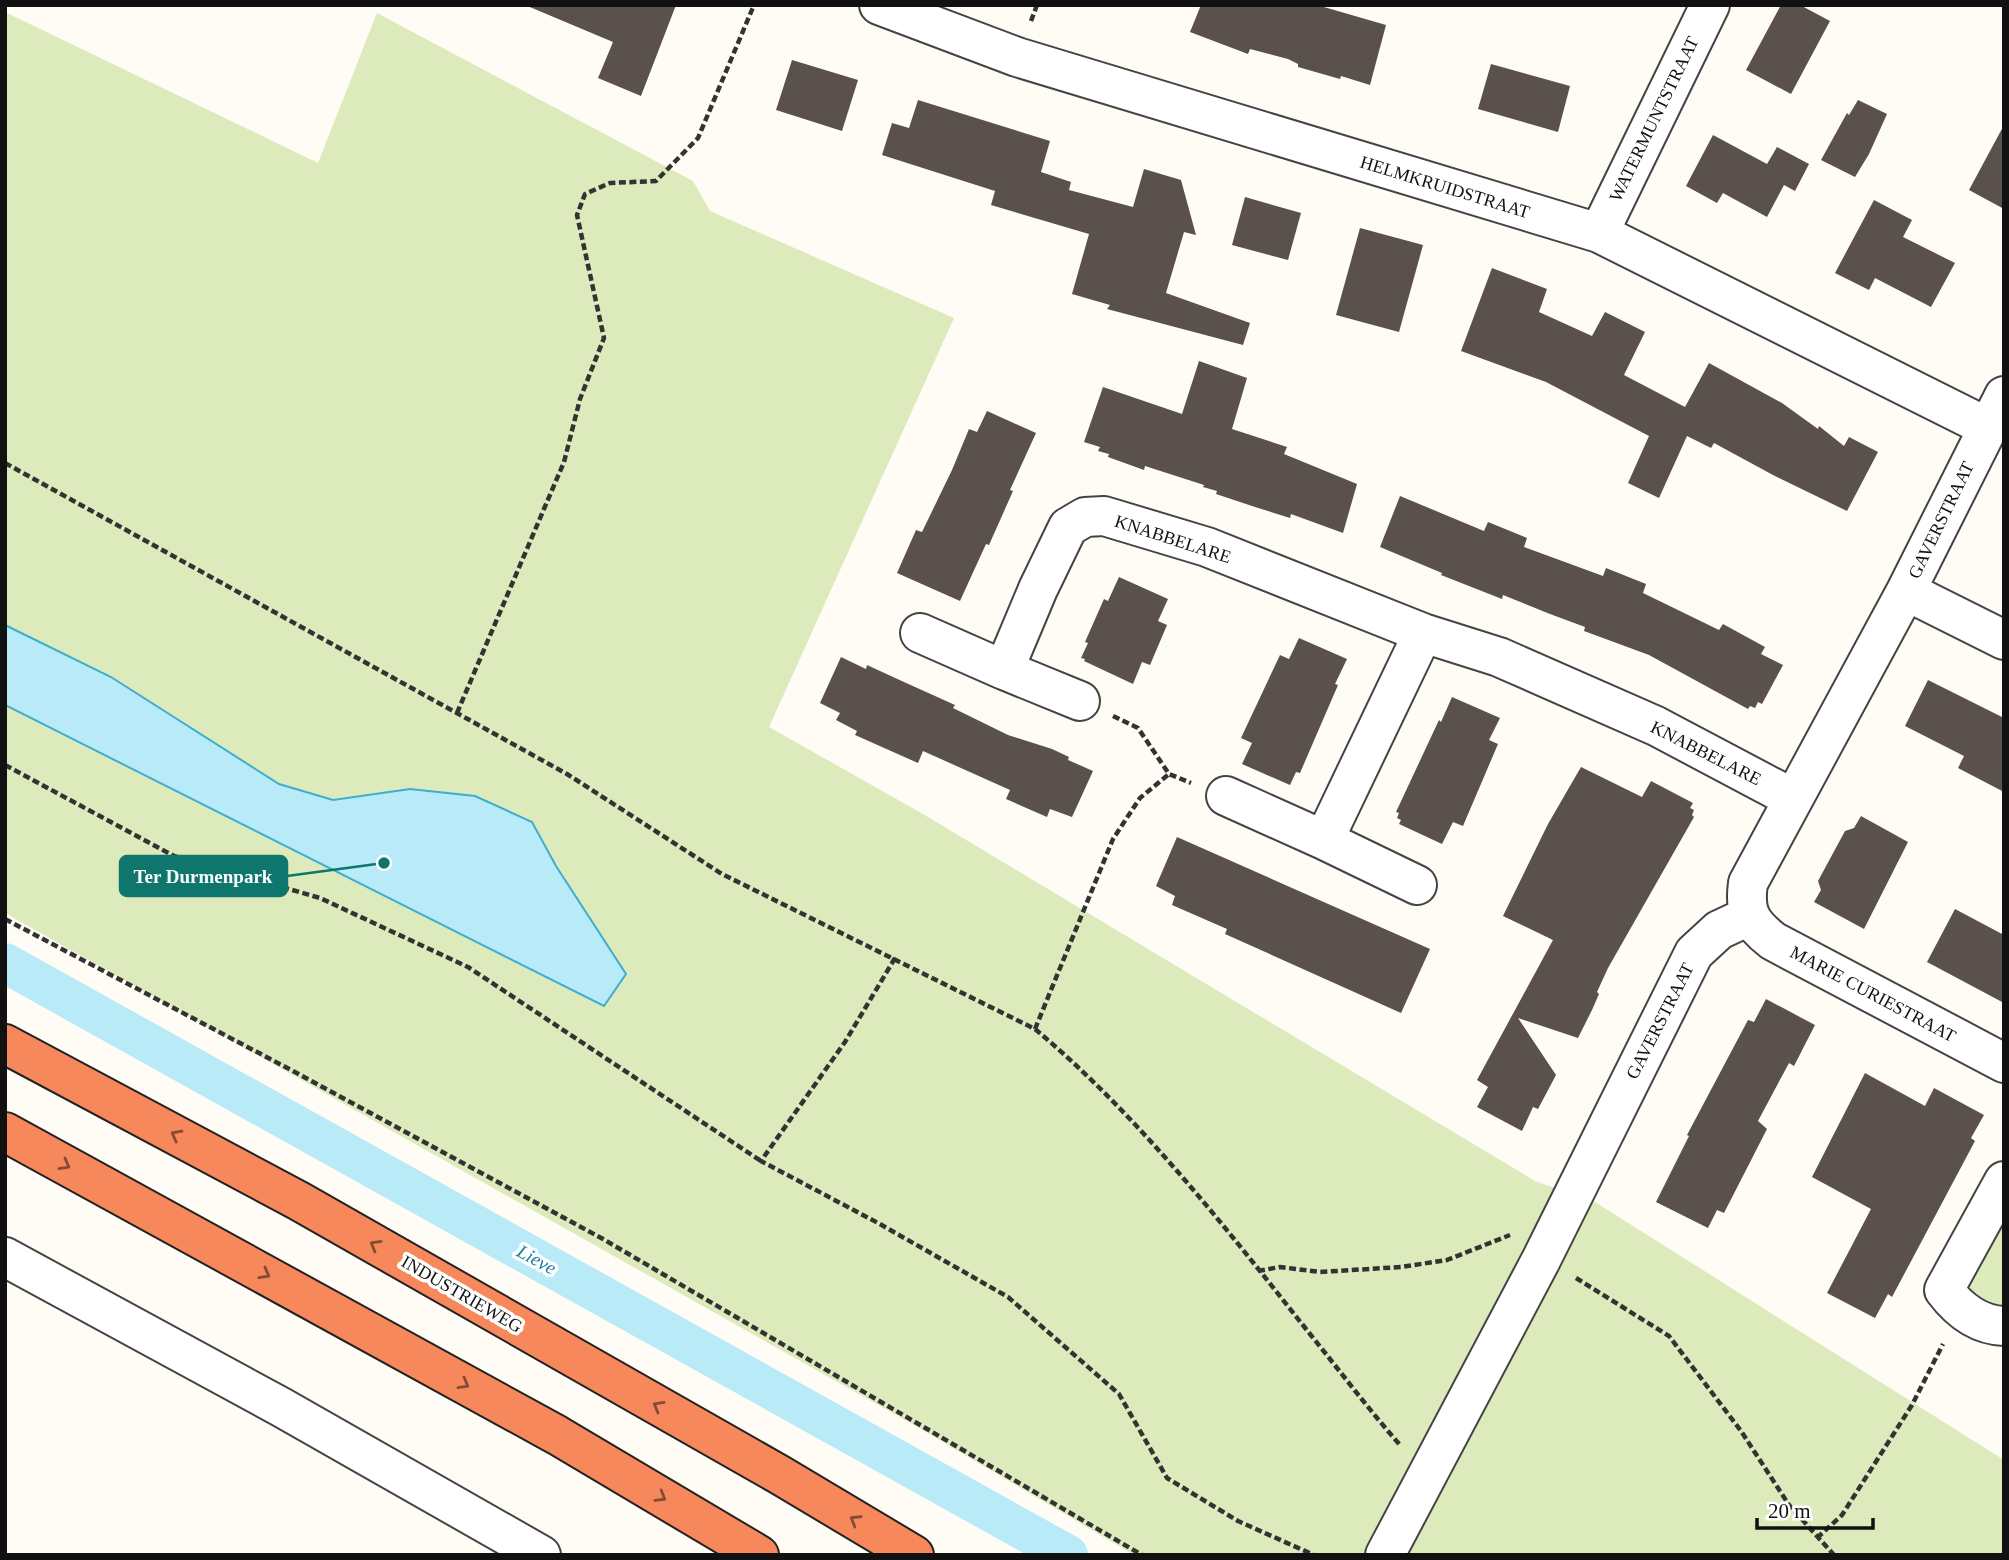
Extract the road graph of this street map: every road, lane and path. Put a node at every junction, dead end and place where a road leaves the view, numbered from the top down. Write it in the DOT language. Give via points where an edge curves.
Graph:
graph roads {
  1 [pos="754,5"];
  2 [pos="879,5"];
  3 [pos="1710,5"];
  4 [pos="1599,233"];
  5 [pos="1995,412"];
  6 [pos="5,463"];
  7 [pos="1906,591"];
  8 [pos="920,633"];
  9 [pos="1423,634"];
  10 [pos="2004,640"];
  11 [pos="1004,670"];
  12 [pos="1080,702"];
  13 [pos="457,713"];
  14 [pos="5,765"];
  15 [pos="1169,774"];
  16 [pos="1226,796"];
  17 [pos="1792,798"];
  18 [pos="1324,840"];
  19 [pos="1417,885"];
  20 [pos="1749,916"];
  21 [pos="5,919"];
  22 [pos="895,958"];
  23 [pos="1035,1029"];
  24 [pos="5,1044"];
  25 [pos="2004,1063"];
  26 [pos="5,1132"];
  27 [pos="761,1161"];
  28 [pos="2004,1181"];
  29 [pos="1547,1247"];
  30 [pos="5,1257"];
  31 [pos="1258,1271"];
  32 [pos="1960,1309"];
  33 [pos="2004,1325"];
  34 [pos="1426,1475"];
  35 [pos="1817,1538"];
  36 [pos="541,1555"];
  37 [pos="758,1555"];
  38 [pos="914,1555"];
  39 [pos="1142,1555"];
  40 [pos="1314,1555"];
  41 [pos="1385,1555"];
  42 [pos="1834,1555"];
  1 -- 13 [label="path" via="698,138 656,181 610,183 585,194 577,215 604,338 580,399 564,462"];
  2 -- 4 [label="street, HELMKRUIDSTRAAT" via="1017,57"];
  3 -- 4 [label="street, WATERMUNTSTRAAT"];
  4 -- 5 [label="street, HELMKRUIDSTRAAT"];
  5 -- 7 [label="street, GAVERSTRAAT"];
  6 -- 13 [label="path"];
  7 -- 10 [label="street"];
  7 -- 17 [label="street, GAVERSTRAAT"];
  8 -- 11 [label="street"];
  9 -- 11 [label="street, KNABBELARE" via="1207,547 1104,516 1085,517 1068,527"];
  9 -- 17 [label="street, KNABBELARE" via="1499,657 1582,693 1656,726"];
  9 -- 18 [label="street"];
  11 -- 12 [label="street"];
  12 -- 15 [label="path" via="1138,728"];
  13 -- 22 [label="path" via="567,774 722,874"];
  14 -- 27 [label="path" via="174,856 320,898 468,967"];
  15 -- 16 [label="path"];
  15 -- 23 [label="path" via="1140,798 1113,839"];
  16 -- 18 [label="street"];
  17 -- 20 [label="street, GAVERSTRAAT" via="1748,883 1745,901"];
  18 -- 19 [label="street"];
  20 -- 25 [label="street, MARIE CURIESTRAAT" via="1773,941"];
  20 -- 29 [label="street, GAVERSTRAAT" via="1719,930 1694,953"];
  21 -- 39 [label="path" via="603,1239"];
  22 -- 23 [label="path"];
  22 -- 27 [label="path" via="845,1042"];
  23 -- 31 [label="path" via="1127,1114"];
  38 -- 24 [label="highway, INDUSTRIEWEG, one-way" via="299,1201"];
  26 -- 37 [label="highway, one-way" via="557,1434"];
  27 -- 40 [label="path" via="1008,1297 1119,1394 1167,1478 1238,1521"];
  28 -- 32 [label="street" via="1944,1290"];
  29 -- 31 [label="path" via="1537,1227 1447,1260 1320,1272 1280,1267"];
  29 -- 34 [label="street, GAVERSTRAAT"];
  29 -- 35 [label="path" via="1578,1279 1669,1336 1741,1431 1788,1506"];
  30 -- 36 [label="street"];
  31 -- 34 [label="path"];
  32 -- 33 [label="street" via="1974,1318"];
  32 -- 35 [label="path" via="1912,1405 1842,1515"];
  34 -- 41 [label="street, GAVERSTRAAT"];
  35 -- 42 [label="path"];
}
